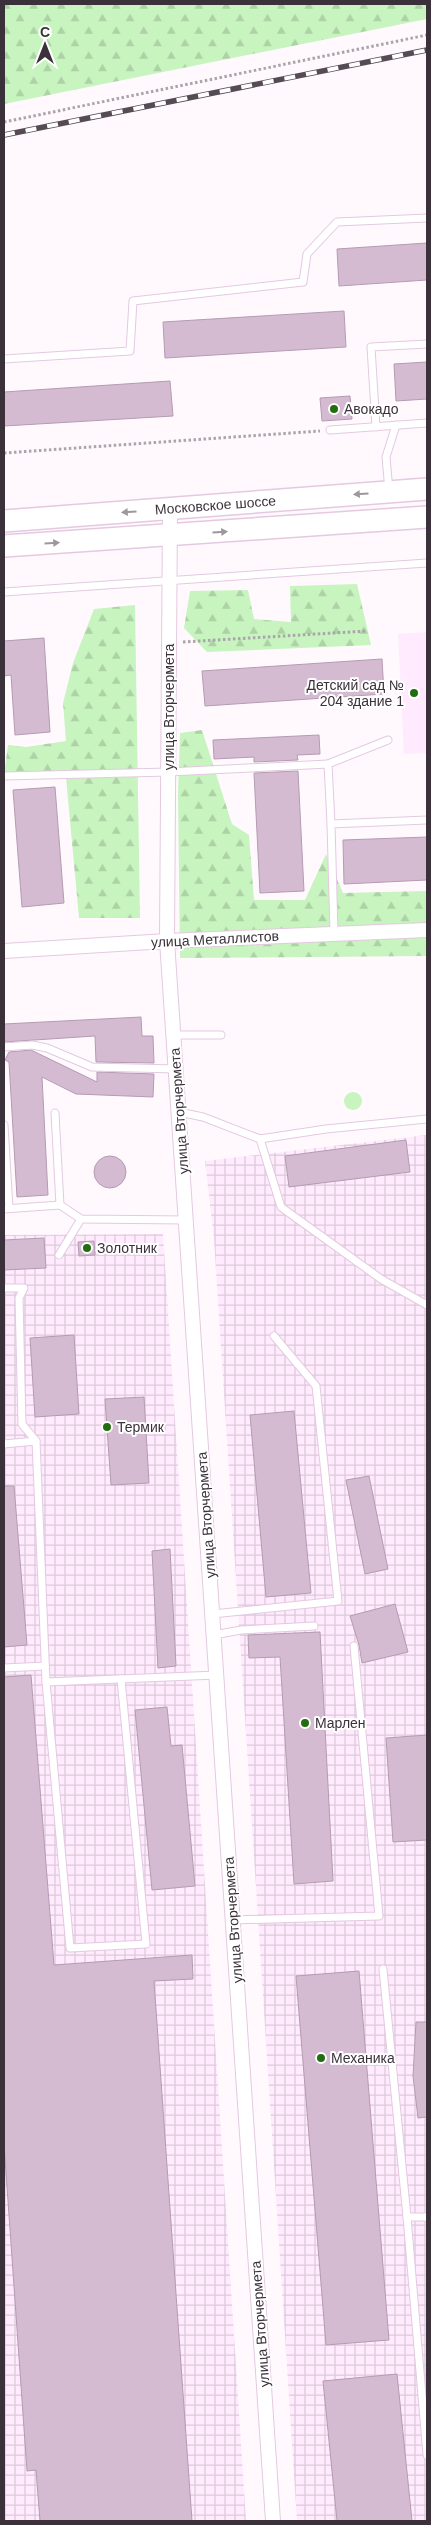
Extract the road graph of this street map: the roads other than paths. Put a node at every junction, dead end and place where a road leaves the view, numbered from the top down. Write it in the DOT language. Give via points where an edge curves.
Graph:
graph roads {
  1 [pos="427,218"];
  2 [pos="427,344"];
  3 [pos="4,359"];
  4 [pos="427,423"];
  5 [pos="396,425"];
  6 [pos="376,427"];
  7 [pos="330,430"];
  8 [pos="427,489"];
  9 [pos="389,492"];
  10 [pos="170,509"];
  11 [pos="427,517"];
  12 [pos="4,521"];
  13 [pos="171,535"];
  14 [pos="4,546"];
  15 [pos="427,563"];
  16 [pos="170,579"];
  17 [pos="4,592"];
  18 [pos="388,740"];
  19 [pos="328,764"];
  20 [pos="169,772"];
  21 [pos="4,776"];
  22 [pos="427,820"];
  23 [pos="331,824"];
  24 [pos="427,930"];
  25 [pos="334,933"];
  26 [pos="167,941"];
  27 [pos="4,951"];
  28 [pos="173,1035"];
  29 [pos="221,1035"];
  30 [pos="4,1047"];
  31 [pos="176,1069"];
  32 [pos="178,1112"];
  33 [pos="55,1113"];
  34 [pos="427,1120"];
  35 [pos="4,1124"];
  36 [pos="260,1139"];
  37 [pos="60,1205"];
  38 [pos="6,1209"];
  39 [pos="81,1219"];
  40 [pos="186,1220"];
  41 [pos="59,1255"];
  42 [pos="4,1288"];
  43 [pos="427,1305"];
  44 [pos="274,1336"];
  45 [pos="36,1442"];
  46 [pos="4,1444"];
  47 [pos="213,1614"];
  48 [pos="314,1626"];
  49 [pos="214,1635"];
  50 [pos="354,1646"];
  51 [pos="45,1666"];
  52 [pos="4,1668"];
  53 [pos="217,1675"];
  54 [pos="121,1679"];
  55 [pos="46,1682"];
  56 [pos="233,1920"];
  57 [pos="383,1969"];
  58 [pos="407,2217"];
  59 [pos="427,2217"];
  60 [pos="427,2454"];
  61 [pos="273,2521"];
  1 -- 3 [label="lane" via="337,222 307,254 303,282 133,301 130,351"];
  2 -- 6 [label="lane" via="371,347"];
  4 -- 5 [label="lane"];
  5 -- 6 [label="lane"];
  5 -- 9 [label="lane" via="386,458"];
  6 -- 7 [label="lane"];
  8 -- 9 [label="main road, Московское шоссе"];
  9 -- 10 [label="main road, Московское шоссе, one-way"];
  10 -- 12 [label="main road, Московское шоссе, one-way"];
  10 -- 13 [label="street, улица Вторчермета"];
  13 -- 11 [label="main road, Московское шоссе, one-way"];
  14 -- 13 [label="main road, Московское шоссе, one-way"];
  13 -- 16 [label="street, улица Вторчермета"];
  15 -- 16 [label="lane"];
  16 -- 17 [label="lane"];
  16 -- 20 [label="street, улица Вторчермета"];
  18 -- 19 [label="lane"];
  19 -- 20 [label="lane"];
  19 -- 23 [label="lane"];
  20 -- 21 [label="lane"];
  20 -- 26 [label="street, улица Вторчермета"];
  22 -- 23 [label="lane"];
  23 -- 25 [label="lane"];
  24 -- 25 [label="street, улица Металлистов"];
  25 -- 26 [label="street, улица Металлистов"];
  26 -- 27 [label="street, улица Металлистов"];
  26 -- 28 [label="street, улица Вторчермета"];
  28 -- 29 [label="lane"];
  28 -- 31 [label="street, улица Вторчермета"];
  30 -- 31 [label="lane" via="32,1045 47,1048 92,1067"];
  31 -- 32 [label="street, улица Вторчермета"];
  32 -- 36 [label="lane" via="203,1117"];
  32 -- 40 [label="street, улица Вторчермета"];
  33 -- 37 [label="lane"];
  34 -- 36 [label="lane"];
  35 -- 38 [label="lane"];
  36 -- 43 [label="lane" via="281,1207 380,1279"];
  37 -- 38 [label="lane"];
  37 -- 39 [label="lane"];
  39 -- 40 [label="lane"];
  39 -- 41 [label="lane"];
  40 -- 47 [label="street, улица Вторчермета"];
  42 -- 45 [label="lane" via="24,1288 19,1298 22,1424"];
  44 -- 47 [label="lane" via="316,1386 338,1601"];
  45 -- 46 [label="lane"];
  45 -- 51 [label="lane"];
  47 -- 49 [label="street, улица Вторчермета"];
  48 -- 49 [label="lane" via="241,1630"];
  49 -- 53 [label="street, улица Вторчермета"];
  50 -- 56 [label="lane" via="379,1916"];
  51 -- 52 [label="lane"];
  51 -- 55 [label="lane"];
  53 -- 54 [label="lane"];
  53 -- 56 [label="street, улица Вторчермета"];
  54 -- 55 [label="lane"];
  54 -- 55 [label="lane" via="146,1944 70,1948"];
  56 -- 61 [label="street, улица Вторчермета"];
  57 -- 58 [label="lane"];
  58 -- 59 [label="lane"];
  58 -- 60 [label="lane"];
}
